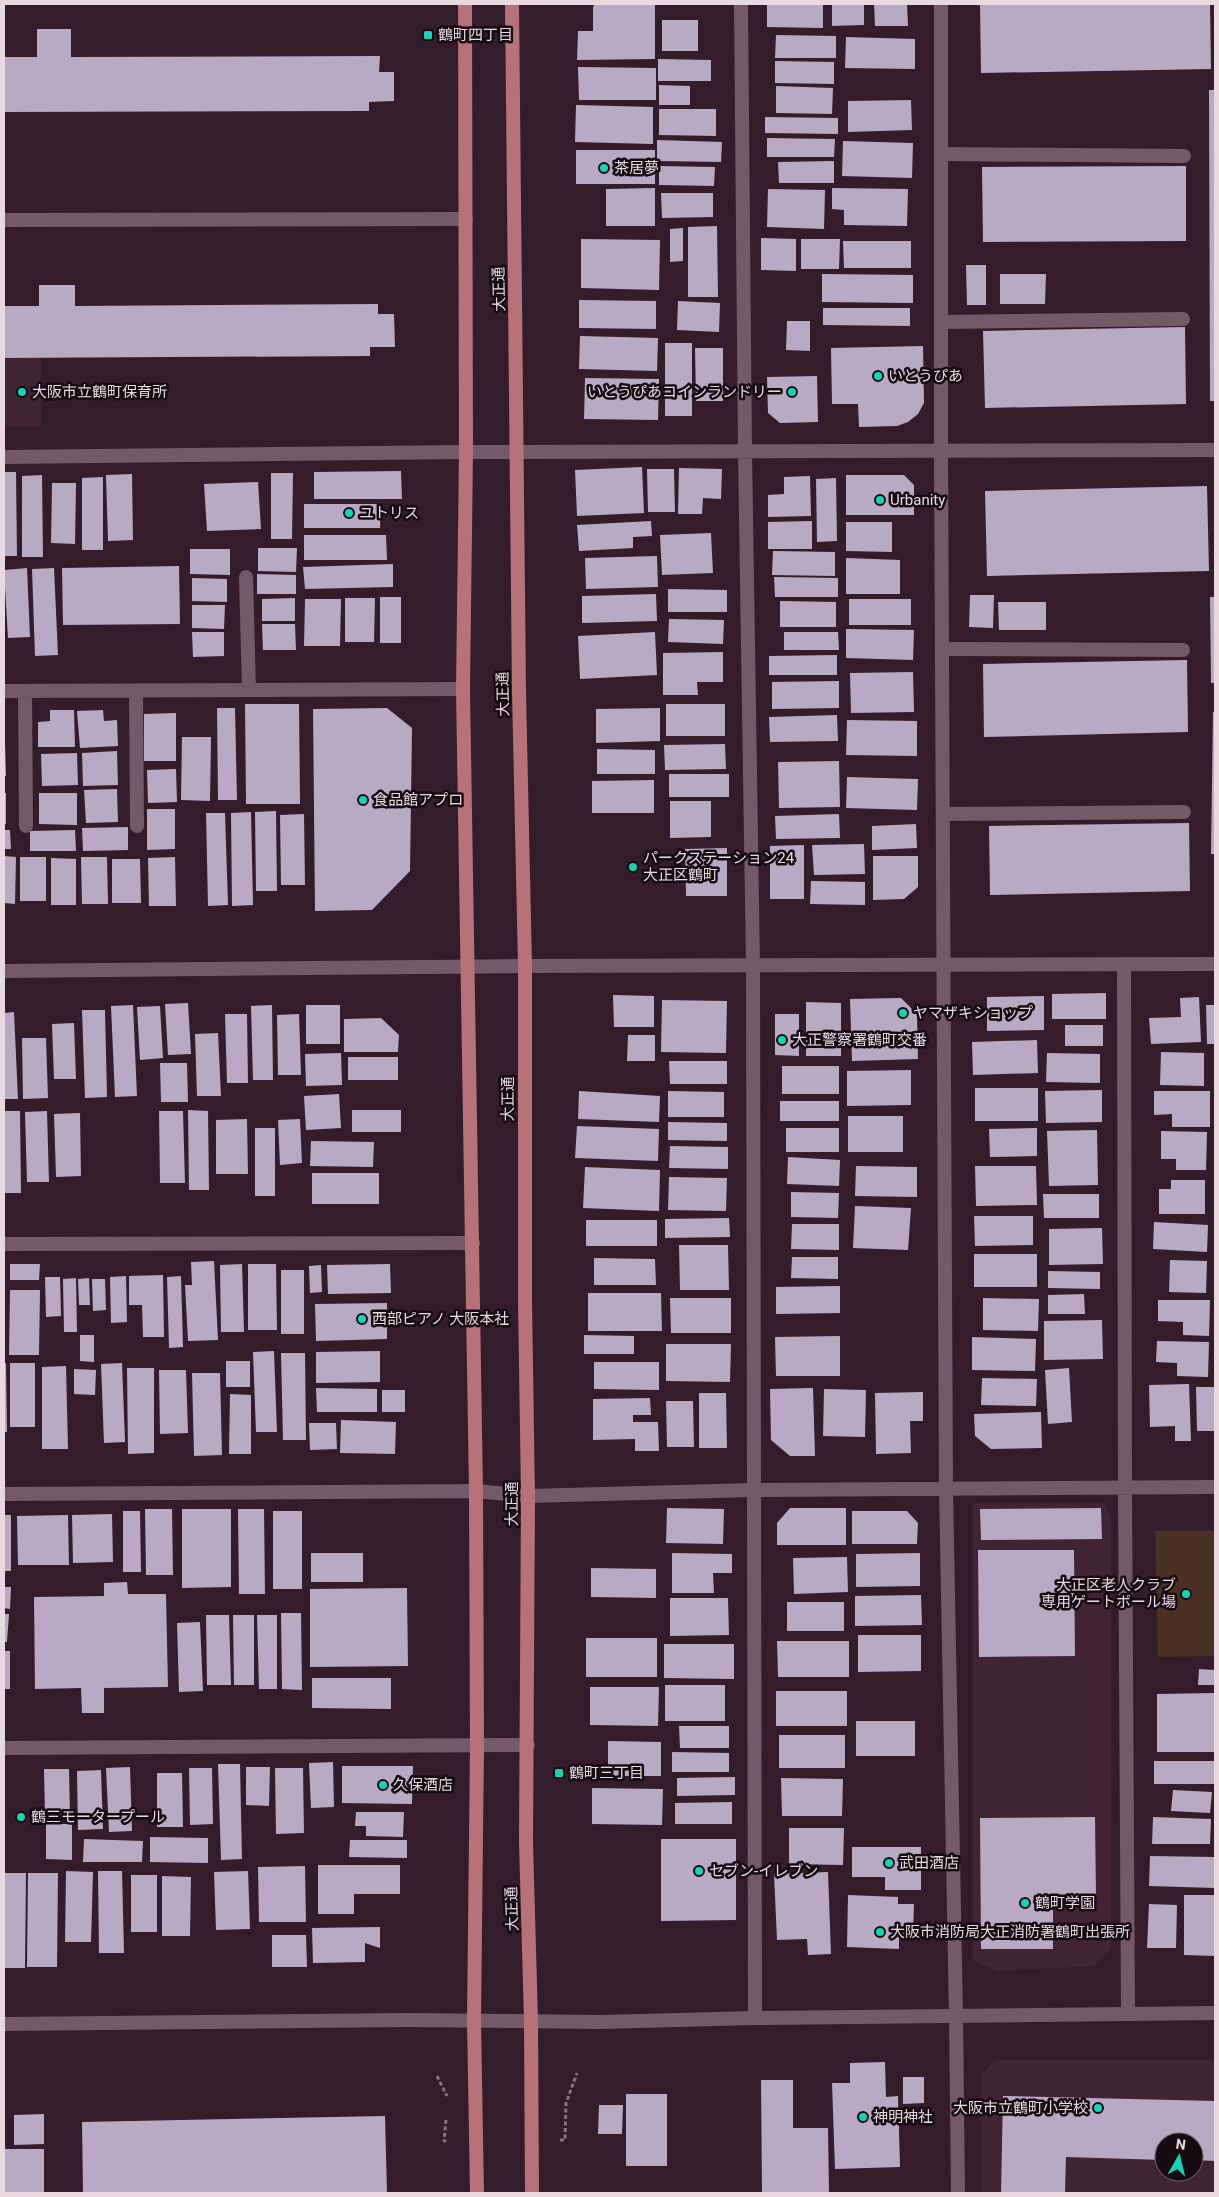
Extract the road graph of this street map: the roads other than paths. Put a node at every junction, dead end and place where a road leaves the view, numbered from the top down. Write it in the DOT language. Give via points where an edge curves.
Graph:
graph roads {
  1 [pos="466,4"];
  2 [pos="512,4"];
  3 [pos="741,4"];
  4 [pos="941,4"];
  5 [pos="941,154"];
  6 [pos="1184,156"];
  7 [pos="466,219"];
  8 [pos="4,220"];
  9 [pos="1183,319"];
  10 [pos="941,322"];
  11 [pos="1215,450"];
  12 [pos="466,452"];
  13 [pos="517,452"];
  14 [pos="745,452"];
  15 [pos="941,452"];
  16 [pos="4,457"];
  17 [pos="246,577"];
  18 [pos="942,649"];
  19 [pos="1183,650"];
  20 [pos="463,689"];
  21 [pos="249,690"];
  22 [pos="4,691"];
  23 [pos="25,691"];
  24 [pos="136,691"];
  25 [pos="1184,812"];
  26 [pos="944,814"];
  27 [pos="26,826"];
  28 [pos="137,826"];
  29 [pos="1215,964"];
  30 [pos="1124,965"];
  31 [pos="525,966"];
  32 [pos="753,966"];
  33 [pos="945,966"];
  34 [pos="468,967"];
  35 [pos="4,970"];
  36 [pos="473,1243"];
  37 [pos="4,1244"];
  38 [pos="1215,1487"];
  39 [pos="1125,1488"];
  40 [pos="946,1489"];
  41 [pos="753,1490"];
  42 [pos="476,1491"];
  43 [pos="4,1494"];
  44 [pos="528,1496"];
  45 [pos="528,1745"];
  46 [pos="477,1746"];
  47 [pos="4,1748"];
  48 [pos="1215,2013"];
  49 [pos="1128,2014"];
  50 [pos="956,2016"];
  51 [pos="755,2018"];
  52 [pos="474,2021"];
  53 [pos="532,2021"];
  54 [pos="4,2024"];
  55 [pos="477,2193"];
  56 [pos="532,2193"];
  57 [pos="958,2193"];
  1 -- 7 [label="main road"];
  2 -- 13 [label="main road, 大正通"];
  3 -- 14 [label="street"];
  4 -- 5 [label="street"];
  5 -- 6 [label="street"];
  5 -- 10 [label="street"];
  7 -- 8 [label="street"];
  7 -- 12 [label="main road"];
  9 -- 10 [label="street"];
  10 -- 15 [label="street"];
  11 -- 15 [label="street"];
  12 -- 13 [label="street"];
  12 -- 16 [label="street"];
  12 -- 20 [label="main road"];
  13 -- 14 [label="street"];
  13 -- 31 [label="main road, 大正通"];
  14 -- 15 [label="street"];
  14 -- 32 [label="street"];
  15 -- 18 [label="street"];
  17 -- 21 [label="street"];
  18 -- 19 [label="street"];
  18 -- 26 [label="street"];
  20 -- 21 [label="street"];
  20 -- 34 [label="main road"];
  21 -- 24 [label="street"];
  22 -- 23 [label="street"];
  23 -- 24 [label="street"];
  23 -- 27 [label="street"];
  24 -- 28 [label="street"];
  25 -- 26 [label="street"];
  26 -- 33 [label="street"];
  29 -- 30 [label="street"];
  30 -- 33 [label="street"];
  30 -- 39 [label="street"];
  31 -- 32 [label="street"];
  31 -- 34 [label="street"];
  31 -- 44 [label="main road, 大正通" via="524,1300"];
  32 -- 33 [label="street"];
  32 -- 41 [label="street"];
  33 -- 40 [label="street"];
  34 -- 35 [label="street"];
  34 -- 36 [label="main road"];
  36 -- 37 [label="street"];
  36 -- 42 [label="main road"];
  38 -- 39 [label="street"];
  39 -- 40 [label="street"];
  39 -- 49 [label="street"];
  40 -- 41 [label="street"];
  40 -- 50 [label="street"];
  41 -- 44 [label="street"];
  41 -- 51 [label="street"];
  42 -- 43 [label="street"];
  42 -- 44 [label="street"];
  42 -- 46 [label="main road"];
  44 -- 45 [label="main road, 大正通"];
  45 -- 46 [label="street"];
  45 -- 53 [label="main road, 大正通" via="526,1842"];
  46 -- 47 [label="street"];
  46 -- 52 [label="main road"];
  48 -- 49 [label="street"];
  49 -- 50 [label="street"];
  50 -- 51 [label="street"];
  50 -- 57 [label="street"];
  51 -- 53 [label="street"];
  52 -- 53 [label="street"];
  52 -- 54 [label="street"];
  52 -- 55 [label="main road"];
  53 -- 56 [label="main road, 大正通"];
}
